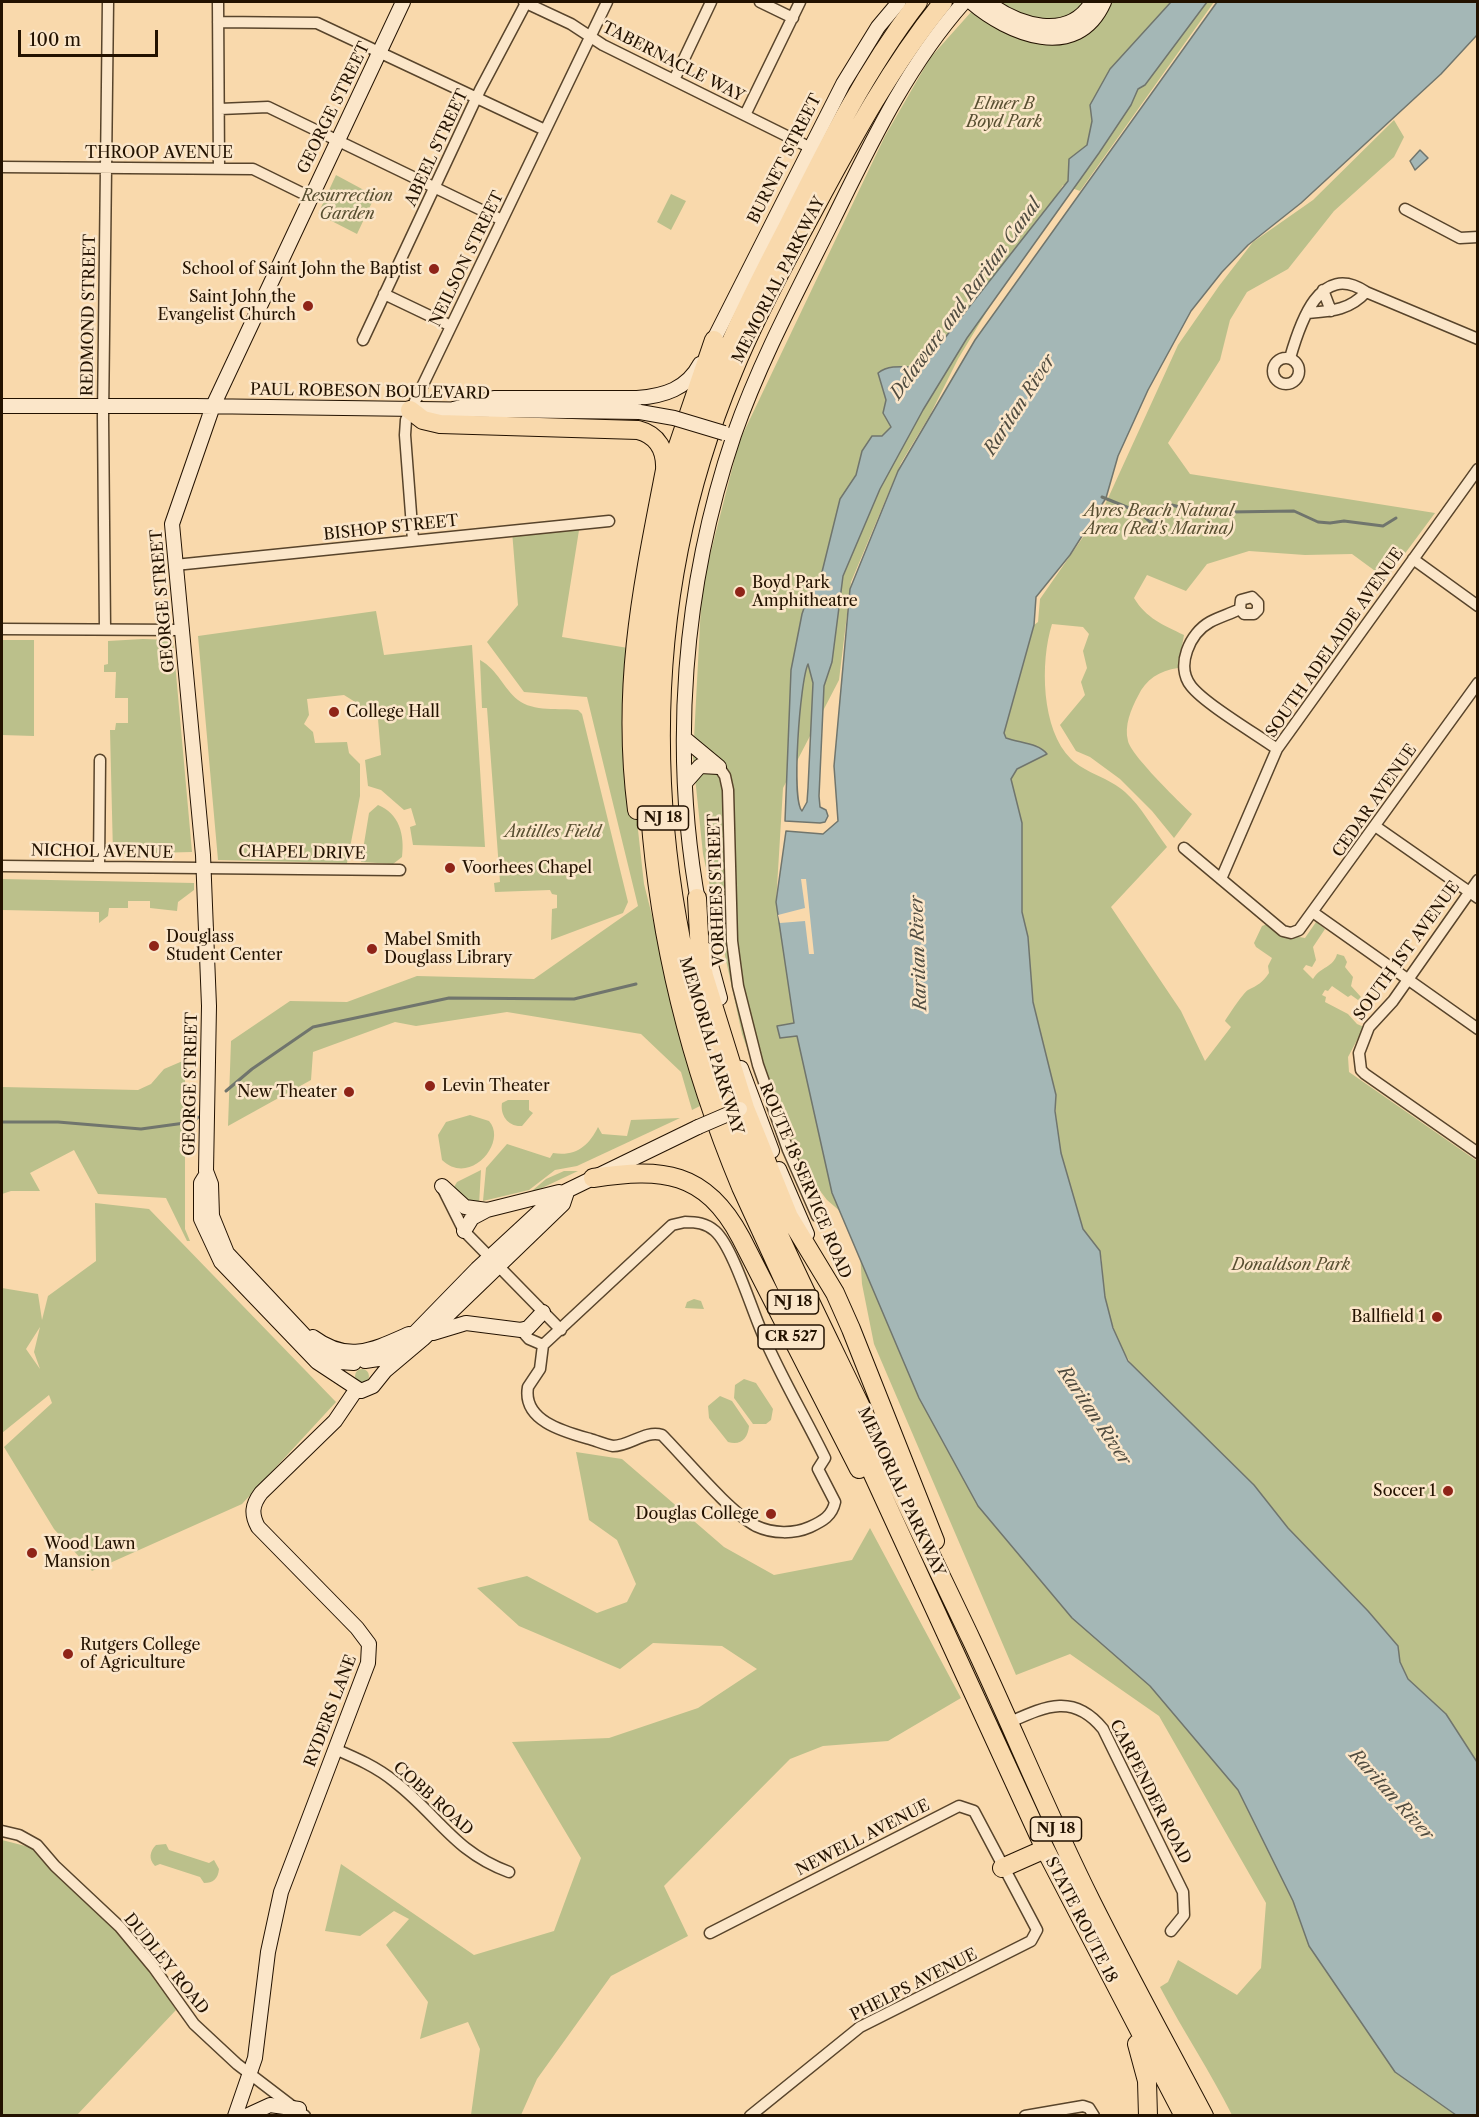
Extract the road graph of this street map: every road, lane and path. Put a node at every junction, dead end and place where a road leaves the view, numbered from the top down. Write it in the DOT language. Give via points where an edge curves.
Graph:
graph roads {
  1 [pos="108,2"];
  2 [pos="218,2"];
  3 [pos="403,2"];
  4 [pos="525,2"];
  5 [pos="607,2"];
  6 [pos="711,2"];
  7 [pos="760,2"];
  8 [pos="800,2"];
  9 [pos="893,2"];
  10 [pos="899,2"];
  11 [pos="918,2"];
  12 [pos="943,2"];
  13 [pos="964,2"];
  14 [pos="971,2"];
  15 [pos="987,2"];
  16 [pos="1092,2"];
  17 [pos="1104,2"];
  18 [pos="793,18"];
  19 [pos="1004,19"];
  20 [pos="218,22"];
  21 [pos="878,27"];
  22 [pos="589,36"];
  23 [pos="380,53"];
  24 [pos="674,80"];
  25 [pos="477,99"];
  26 [pos="220,109"];
  27 [pos="745,115"];
  28 [pos="545,130"];
  29 [pos="338,141"];
  30 [pos="809,147"];
  31 [pos="2,167"];
  32 [pos="106,168"];
  33 [pos="219,168"];
  34 [pos="436,187"];
  35 [pos="310,197"];
  36 [pos="1405,209"];
  37 [pos="502,220"];
  38 [pos="1478,237"];
  39 [pos="1323,290"];
  40 [pos="1366,292"];
  41 [pos="384,294"];
  42 [pos="1331,311"];
  43 [pos="1308,313"];
  44 [pos="451,327"];
  45 [pos="1478,339"];
  46 [pos="363,340"];
  47 [pos="714,340"];
  48 [pos="1290,358"];
  49 [pos="2,406"];
  50 [pos="103,406"];
  51 [pos="213,406"];
  52 [pos="410,410"];
  53 [pos="450,410"];
  54 [pos="729,434"];
  55 [pos="1478,468"];
  56 [pos="659,500"];
  57 [pos="609,521"];
  58 [pos="413,540"];
  59 [pos="1413,559"];
  60 [pos="175,565"];
  61 [pos="1478,606"];
  62 [pos="1240,609"];
  63 [pos="105,628"];
  64 [pos="2,629"];
  65 [pos="181,630"];
  66 [pos="1478,683"];
  67 [pos="684,738"];
  68 [pos="1277,749"];
  69 [pos="100,760"];
  70 [pos="719,767"];
  71 [pos="685,783"];
  72 [pos="1375,826"];
  73 [pos="1184,848"];
  74 [pos="2,866"];
  75 [pos="99,867"];
  76 [pos="203,868"];
  77 [pos="400,870"];
  78 [pos="1221,879"];
  79 [pos="1478,880"];
  80 [pos="1473,895"];
  81 [pos="697,898"];
  82 [pos="1314,913"];
  83 [pos="1409,980"];
  84 [pos="679,1006"];
  85 [pos="1478,1029"];
  86 [pos="742,1108"];
  87 [pos="1478,1153"];
  88 [pos="206,1175"];
  89 [pos="593,1178"];
  90 [pos="441,1183"];
  91 [pos="567,1192"];
  92 [pos="487,1210"];
  93 [pos="817,1216"];
  94 [pos="464,1231"];
  95 [pos="492,1262"];
  96 [pos="834,1293"];
  97 [pos="543,1312"];
  98 [pos="298,1326"];
  99 [pos="521,1330"];
  100 [pos="561,1330"];
  101 [pos="418,1335"];
  102 [pos="543,1346"];
  103 [pos="360,1362"];
  104 [pos="376,1379"];
  105 [pos="352,1385"];
  106 [pos="926,1590"];
  107 [pos="971,1639"];
  108 [pos="1008,1723"];
  109 [pos="335,1749"];
  110 [pos="2,1831"];
  111 [pos="1045,1849"];
  112 [pos="1002,1868"];
  113 [pos="509,1872"];
  114 [pos="1171,1931"];
  115 [pos="710,1933"];
  116 [pos="1133,2020"];
  117 [pos="251,2075"];
  118 [pos="302,2112"];
  119 [pos="1092,2112"];
  120 [pos="235,2115"];
  121 [pos="246,2115"];
  122 [pos="750,2115"];
  123 [pos="1025,2115"];
  124 [pos="1149,2115"];
  125 [pos="1184,2115"];
  126 [pos="1204,2115"];
  1 -- 32 [label="street, REDMOND STREET"];
  2 -- 20 [label="street"];
  3 -- 23 [label="main road, GEORGE STREET"];
  4 -- 22 [label="street, TABERNACLE WAY"];
  4 -- 25 [label="street, ABEEL STREET"];
  5 -- 22 [label="street, NEILSON STREET"];
  6 -- 24 [label="street"];
  7 -- 18 [label="street"];
  8 -- 18 [label="street"];
  9 -- 21 [label="main road"];
  10 -- 21 [label="main road, BURNET STREET"];
  11 -- 84 [label="highway, MEMORIAL PARKWAY / NJ 18" via="852,101 747,307 702,415 671,519 652,629 646,741 655,876"];
  12 -- 107 [label="highway, MEMORIAL PARKWAY / NJ 18" via="871,105 768,296 731,375 701,461 680,542 663,663 660,754 665,842 676,917 697,1010 724,1100 775,1225"];
  13 -- 54 [label="main road, ROUTE 18 SERVICE ROAD" via="921,56 881,125"];
  14 -- 19 [label="main road"];
  15 -- 19 [label="main road"];
  16 -- 19 [label="main road" via="1079,17 1056,26"];
  17 -- 19 [label="main road" via="1085,27 1060,37 1034,36"];
  18 -- 27 [label="street"];
  20 -- 23 [label="street" via="317,23"];
  20 -- 26 [label="street"];
  21 -- 30 [label="main road, BURNET STREET"];
  22 -- 24 [label="street, TABERNACLE WAY"];
  22 -- 28 [label="street, NEILSON STREET"];
  23 -- 25 [label="street"];
  23 -- 29 [label="main road, GEORGE STREET"];
  24 -- 27 [label="street, TABERNACLE WAY"];
  25 -- 28 [label="street"];
  25 -- 34 [label="street, ABEEL STREET"];
  26 -- 29 [label="street" via="268,107"];
  26 -- 33 [label="street"];
  27 -- 30 [label="street, TABERNACLE WAY"];
  28 -- 37 [label="street, NEILSON STREET"];
  29 -- 34 [label="street"];
  29 -- 35 [label="main road, GEORGE STREET"];
  30 -- 47 [label="main road, BURNET STREET"];
  31 -- 32 [label="street, THROOP AVENUE"];
  32 -- 33 [label="street, THROOP AVENUE"];
  32 -- 50 [label="street, REDMOND STREET"];
  33 -- 35 [label="street, THROOP AVENUE" via="253,169"];
  34 -- 37 [label="street"];
  34 -- 41 [label="street, ABEEL STREET"];
  35 -- 51 [label="main road, GEORGE STREET"];
  36 -- 38 [label="street" via="1460,238"];
  37 -- 44 [label="street, NEILSON STREET"];
  39 -- 40 [label="street" via="1335,282 1354,284"];
  39 -- 42 [label="street"];
  39 -- 43 [label="street"];
  40 -- 42 [label="street" via="1357,302"];
  40 -- 45 [label="street"];
  41 -- 44 [label="street"];
  41 -- 46 [label="street, ABEEL STREET"];
  42 -- 43 [label="street"];
  43 -- 48 [label="street"];
  44 -- 52 [label="street, NEILSON STREET"];
  47 -- 53 [label="main road, BURNET STREET" via="690,380 664,394 637,398 494,398"];
  47 -- 56 [label="highway"];
  49 -- 50 [label="main road, PAUL ROBESON BOULEVARD"];
  50 -- 51 [label="main road, PAUL ROBESON BOULEVARD"];
  50 -- 63 [label="street, REDMOND STREET"];
  51 -- 52 [label="main road, PAUL ROBESON BOULEVARD"];
  51 -- 60 [label="main road, GEORGE STREET" via="172,524"];
  52 -- 53 [label="main road, PAUL ROBESON BOULEVARD"];
  52 -- 56 [label="highway" via="423,420 440,424 647,433 660,444 665,456"];
  52 -- 58 [label="street, NEILSON STREET" via="405,435"];
  53 -- 54 [label="main road, PAUL ROBESON BOULEVARD, bridge" via="640,412"];
  54 -- 67 [label="main road, ROUTE 18 SERVICE ROAD" via="697,583 687,662"];
  55 -- 59 [label="street, SOUTH ADELAIDE AVENUE"];
  56 -- 84 [label="highway" via="636,622 632,750 649,888 662,955"];
  57 -- 58 [label="street, BISHOP STREET"];
  58 -- 60 [label="street, BISHOP STREET"];
  59 -- 61 [label="street"];
  59 -- 68 [label="street, SOUTH ADELAIDE AVENUE"];
  60 -- 65 [label="main road, GEORGE STREET"];
  62 -- 68 [label="street" via="1200,630 1188,648 1186,679 1197,692"];
  63 -- 64 [label="street"];
  63 -- 65 [label="street"];
  65 -- 76 [label="main road, GEORGE STREET"];
  66 -- 72 [label="street, CEDAR AVENUE"];
  67 -- 70 [label="main road"];
  67 -- 71 [label="main road, ROUTE 18 SERVICE ROAD"];
  68 -- 78 [label="street, SOUTH ADELAIDE AVENUE"];
  69 -- 75 [label="street"];
  70 -- 71 [label="main road" via="700,766"];
  70 -- 93 [label="street, VORHEES STREET" via="728,789 732,941 738,986 758,1065"];
  71 -- 81 [label="main road, ROUTE 18 SERVICE ROAD"];
  72 -- 80 [label="street"];
  72 -- 82 [label="street, CEDAR AVENUE"];
  73 -- 78 [label="street"];
  74 -- 75 [label="street, NICHOL AVENUE"];
  75 -- 76 [label="street, NICHOL AVENUE"];
  76 -- 77 [label="street, CHAPEL DRIVE"];
  76 -- 88 [label="main road, GEORGE STREET" via="209,1006"];
  78 -- 82 [label="street, CEDAR AVENUE" via="1283,931 1295,932 1304,927"];
  79 -- 80 [label="street, SOUTH 1ST AVENUE"];
  80 -- 83 [label="street, SOUTH 1ST AVENUE"];
  81 -- 86 [label="highway" via="704,976"];
  81 -- 96 [label="main road, ROUTE 18 SERVICE ROAD" via="719,996 743,1074 783,1179"];
  82 -- 83 [label="street"];
  83 -- 85 [label="street"];
  83 -- 87 [label="street, SOUTH 1ST AVENUE" via="1365,1035 1360,1064 1365,1074"];
  84 -- 106 [label="highway, MEMORIAL PARKWAY / NJ 18" via="708,1102 741,1187"];
  86 -- 89 [label="main road, bridge"];
  86 -- 96 [label="highway, CR 527" via="789,1217"];
  88 -- 98 [label="main road, GEORGE STREET" via="212,1216 227,1253"];
  88 -- 105 [label="main road, GEORGE STREET" via="201,1183 201,1219 221,1262 317,1362"];
  89 -- 91 [label="main road"];
  89 -- 106 [label="highway, CR 527" via="633,1172 664,1174 699,1187 720,1204 741,1238 890,1534"];
  90 -- 92 [label="main road" via="465,1207"];
  90 -- 94 [label="street"];
  91 -- 92 [label="main road"];
  91 -- 95 [label="main road, GEORGE STREET" via="556,1196"];
  92 -- 94 [label="main road" via="472,1218"];
  94 -- 95 [label="street"];
  95 -- 97 [label="street"];
  95 -- 101 [label="main road, GEORGE STREET"];
  96 -- 107 [label="highway, CR 527" via="897,1442"];
  97 -- 99 [label="main road"];
  97 -- 100 [label="street"];
  98 -- 101 [label="main road" via="326,1345 351,1353 374,1350"];
  98 -- 103 [label="main road, GEORGE STREET" via="325,1356 339,1362"];
  99 -- 101 [label="main road" via="466,1323"];
  99 -- 102 [label="street"];
  100 -- 102 [label="street"];
  100 -- 102 [label="street" via="672,1224 699,1222 716,1231 753,1305 762,1334 825,1458 818,1469 835,1502 833,1512 803,1530 782,1533 757,1526 698,1474 662,1435 655,1433 613,1446 553,1427 536,1416 527,1392 540,1369"];
  101 -- 103 [label="main road, GEORGE STREET" via="391,1355"];
  101 -- 104 [label="main road, GEORGE STREET"];
  103 -- 104 [label="main road" via="374,1368"];
  103 -- 105 [label="main road" via="348,1370"];
  104 -- 105 [label="main road" via="370,1389"];
  105 -- 109 [label="main road, RYDERS LANE" via="335,1421 261,1493 252,1511 264,1534 369,1644 368,1663"];
  106 -- 111 [label="highway, STATE ROUTE 18 / NJ 18"];
  107 -- 108 [label="highway, STATE ROUTE 18 / NJ 18"];
  108 -- 114 [label="street, CARPENDER ROAD" via="1045,1707 1064,1706 1082,1711 1103,1729 1183,1892 1184,1915"];
  108 -- 126 [label="highway, STATE ROUTE 18 / NJ 18" via="1092,1902"];
  109 -- 113 [label="street, COBB ROAD" via="370,1764 395,1782 461,1846 486,1863"];
  109 -- 117 [label="main road, RYDERS LANE" via="275,1911"];
  110 -- 117 [label="street, DUDLEY ROAD" via="37,1845 120,1927 194,2024"];
  111 -- 112 [label="highway"];
  111 -- 116 [label="highway, STATE ROUTE 18 / NJ 18"];
  112 -- 115 [label="street, NEWELL AVENUE" via="974,1810 959,1806"];
  112 -- 122 [label="street, PHELPS AVENUE" via="1035,1926 1035,1938 860,2027"];
  116 -- 124 [label="highway" via="1147,2081"];
  116 -- 125 [label="highway, STATE ROUTE 18 / NJ 18"];
  117 -- 118 [label="street, DUDLEY ROAD"];
  117 -- 120 [label="main road, RYDERS LANE"];
  118 -- 121 [label="main road" via="270,2105"];
  119 -- 123 [label="street" via="1083,2106"];
}
